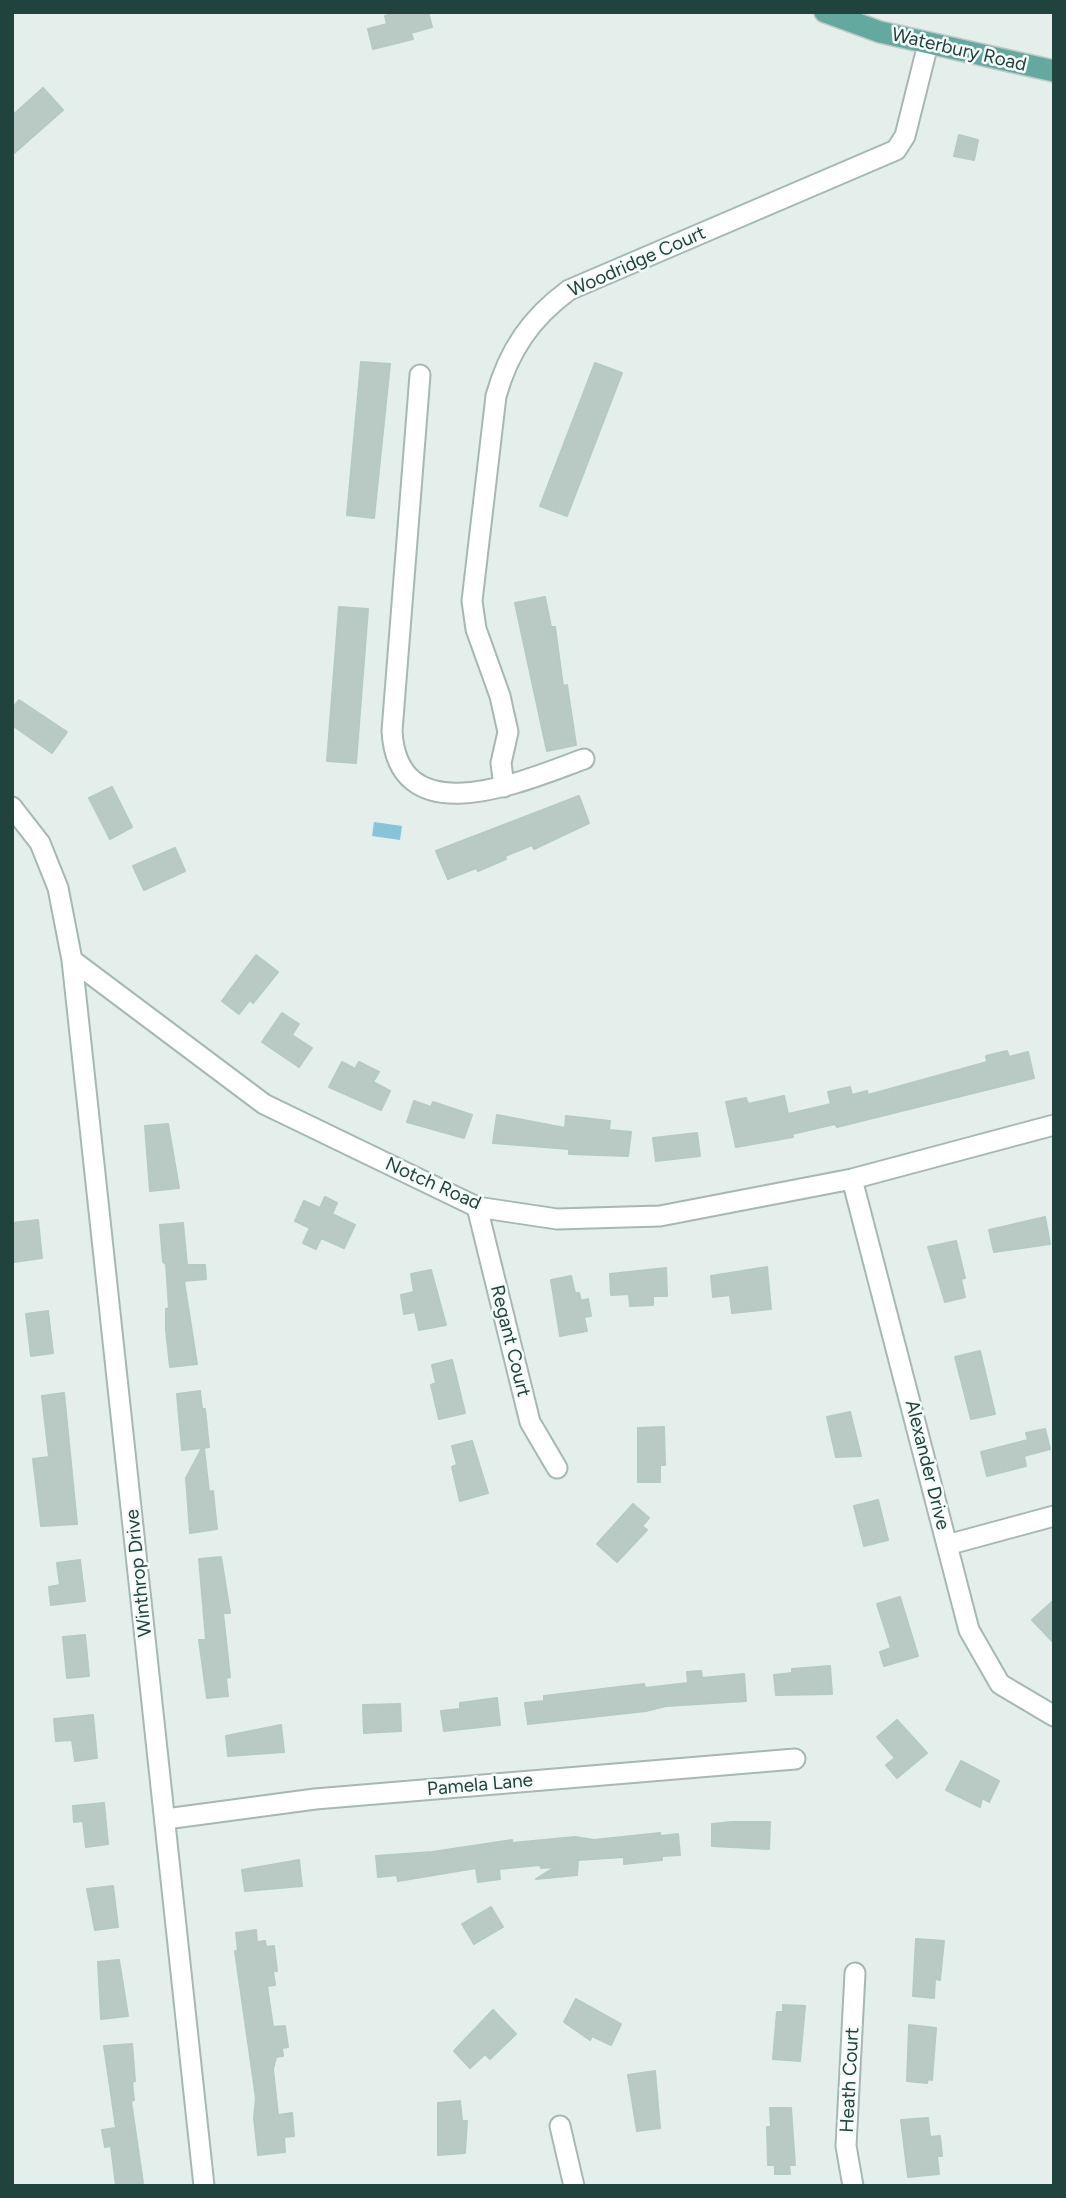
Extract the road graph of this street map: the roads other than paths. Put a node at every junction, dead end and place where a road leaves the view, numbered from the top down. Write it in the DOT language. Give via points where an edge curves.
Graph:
graph roads {
  1 [pos="825,12"];
  2 [pos="928,44"];
  3 [pos="1054,71"];
  4 [pos="419,375"];
  5 [pos="584,759"];
  6 [pos="504,787"];
  7 [pos="12,807"];
  8 [pos="72,960"];
  9 [pos="1054,1125"];
  10 [pos="852,1179"];
  11 [pos="477,1207"];
  12 [pos="558,1468"];
  13 [pos="1054,1516"];
  14 [pos="947,1545"];
  15 [pos="1054,1716"];
  16 [pos="795,1759"];
  17 [pos="166,1819"];
  18 [pos="855,1973"];
  19 [pos="560,2126"];
  20 [pos="204,2186"];
  21 [pos="574,2186"];
  22 [pos="853,2186"];
  1 -- 2 [label="main road, Waterbury Road"];
  2 -- 3 [label="main road, Waterbury Road"];
  2 -- 6 [label="street, Woodridge Court" via="905,136 896,150 583,283 547,307 521,337 496,396 472,601 476,629 508,732 501,763"];
  4 -- 6 [label="street" via="393,744 411,776 437,791 474,794"];
  5 -- 6 [label="street"];
  7 -- 8 [label="street" via="40,843 58,888"];
  8 -- 11 [label="street, Notch Road" via="264,1104"];
  8 -- 17 [label="street, Winthrop Drive"];
  9 -- 10 [label="street, Notch Road"];
  10 -- 11 [label="street, Notch Road" via="660,1216 557,1219"];
  10 -- 14 [label="street, Alexander Drive"];
  11 -- 12 [label="street, Regant Court" via="530,1422"];
  13 -- 14 [label="street"];
  14 -- 15 [label="street, Alexander Drive" via="969,1630 1000,1684"];
  16 -- 17 [label="street, Pamela Lane" via="315,1799"];
  17 -- 20 [label="street, Winthrop Drive"];
  18 -- 22 [label="street, Heath Court" via="846,2146"];
  19 -- 21 [label="street"];
}
